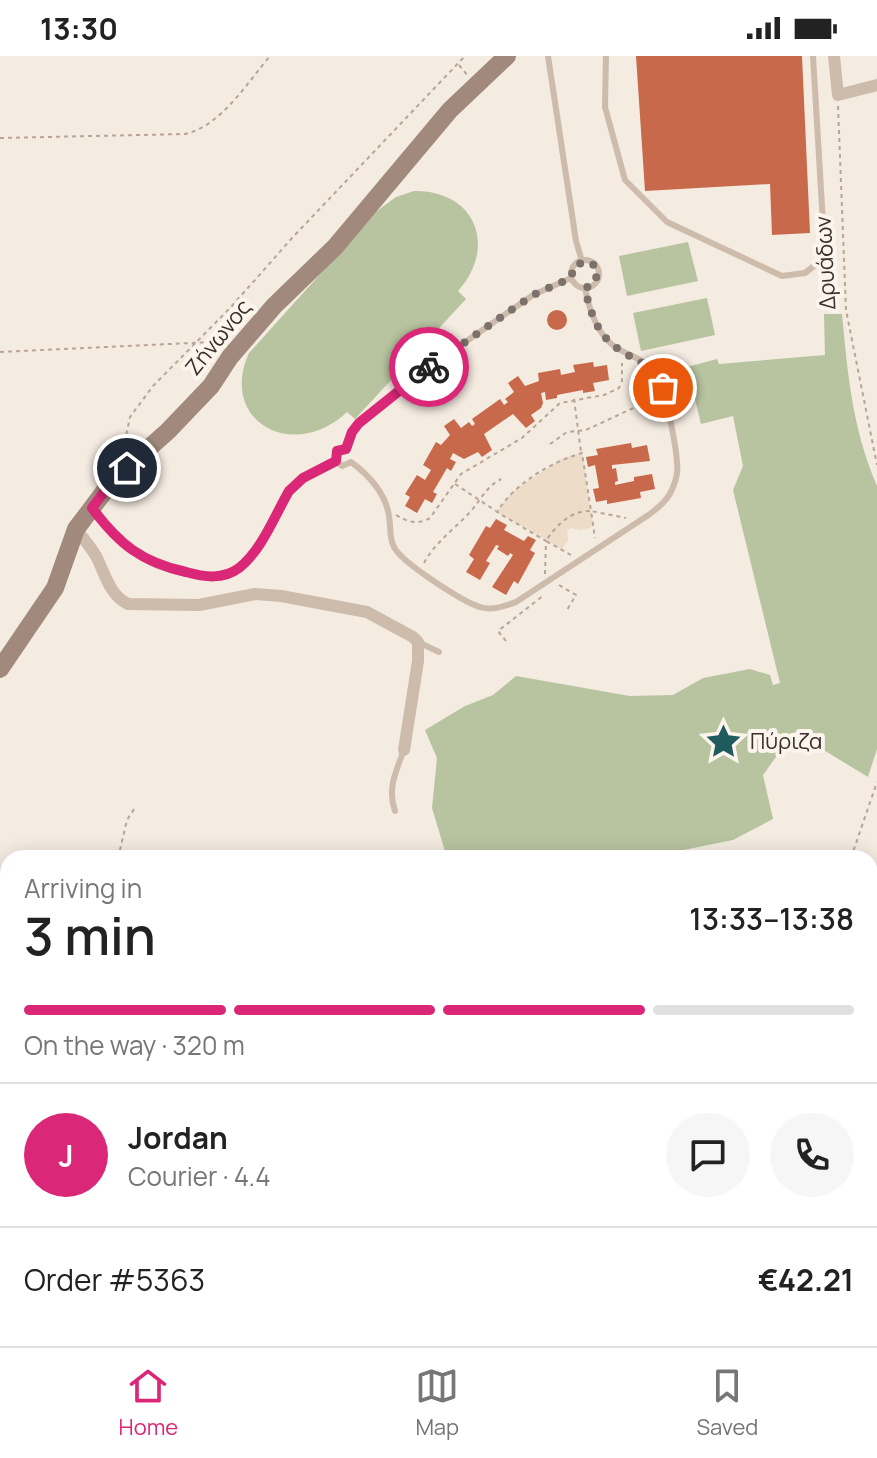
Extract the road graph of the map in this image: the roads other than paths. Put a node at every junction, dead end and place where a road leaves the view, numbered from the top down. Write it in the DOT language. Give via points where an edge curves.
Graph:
graph roads {
  1 [pos="507,56"];
  2 [pos="548,56"];
  3 [pos="606,56"];
  4 [pos="813,56"];
  5 [pos="834,56"];
  6 [pos="877,85"];
  7 [pos="582,261"];
  8 [pos="571,278"];
  9 [pos="585,288"];
  10 [pos="346,449"];
  11 [pos="336,461"];
  12 [pos="351,462"];
  13 [pos="92,508"];
  14 [pos="76,529"];
  15 [pos="418,642"];
  16 [pos="439,652"];
  17 [pos="0,669"];
  18 [pos="404,750"];
  19 [pos="395,811"];
  1 -- 13 [label="street, Ζήνωνος" via="450,110 335,247 274,306 211,386 113,480"];
  2 -- 7 [label="lane"];
  3 -- 4 [label="lane" via="605,107 625,180 667,222 782,276 805,273 818,263 824,240"];
  5 -- 6 [label="street" via="838,95"];
  7 -- 8 [label="lane" via="572,269"];
  7 -- 9 [label="lane" via="598,273 593,285"];
  8 -- 9 [label="lane"];
  8 -- 10 [label="lane" via="533,295 412,379 359,423"];
  9 -- 12 [label="lane" via="604,336 651,368 664,394 678,464 675,480 669,496 640,521 516,602 481,607 407,563 395,549 387,507 373,482"];
  10 -- 11 [label="lane" via="337,451"];
  10 -- 12 [label="lane" via="352,453"];
  11 -- 12 [label="lane" via="342,466"];
  11 -- 13 [label="lane" via="297,482 251,557 226,575 203,577 151,563 125,545"];
  13 -- 14 [label="street, Ζήνωνος"];
  14 -- 15 [label="street" via="119,600 128,604 199,605 255,594 281,596 367,612"];
  14 -- 17 [label="street, Ζήνωνος" via="55,588"];
  15 -- 16 [label="lane"];
  15 -- 18 [label="street"];
  18 -- 19 [label="lane" via="392,780"];
}
